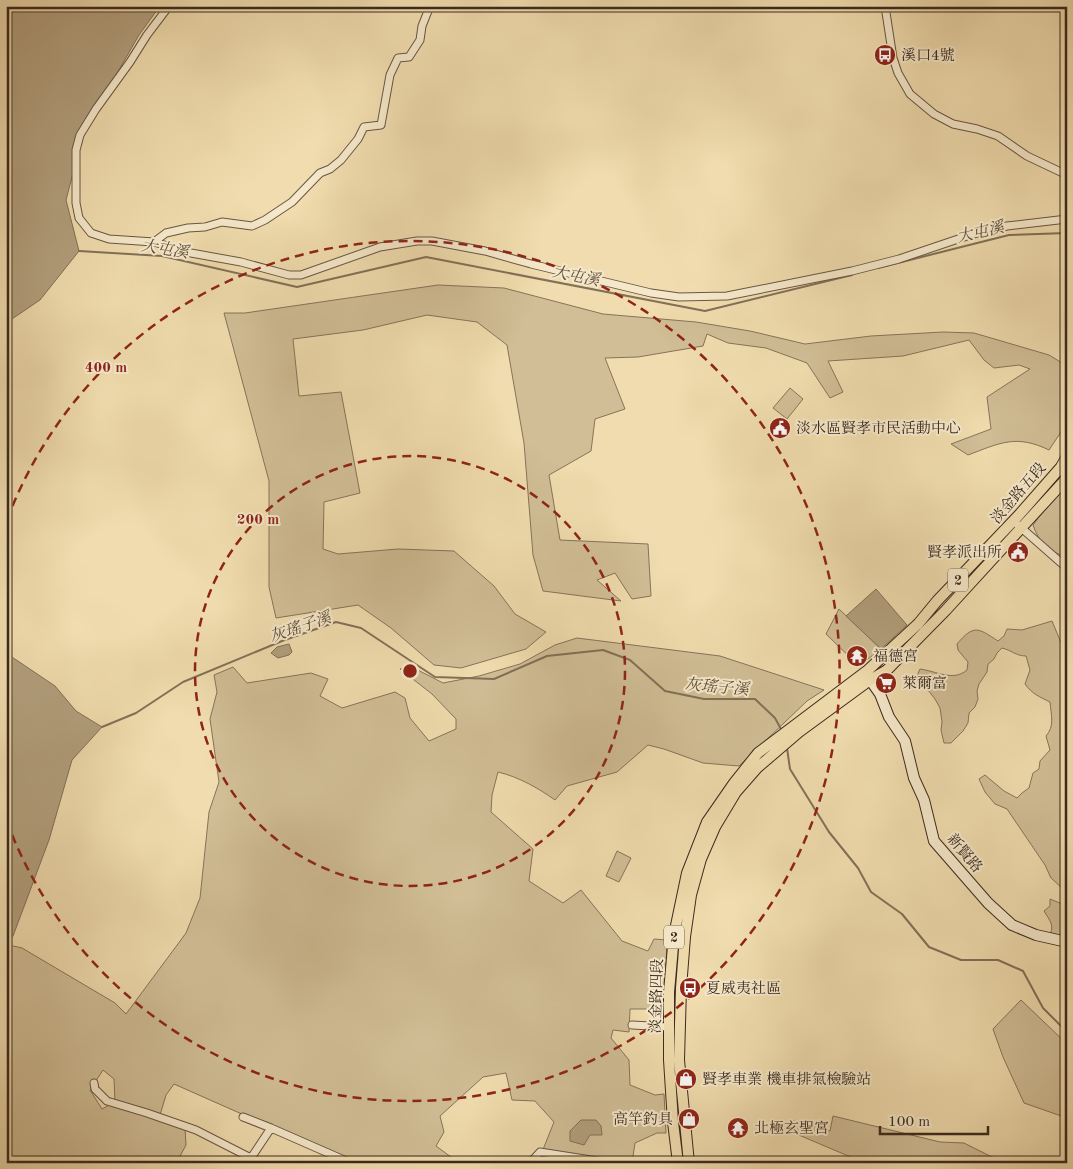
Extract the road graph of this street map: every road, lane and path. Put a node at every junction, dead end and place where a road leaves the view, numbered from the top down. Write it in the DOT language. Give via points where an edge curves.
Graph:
graph roads {
  1 [pos="169,6"];
  2 [pos="430,6"];
  3 [pos="885,6"];
  4 [pos="1067,175"];
  5 [pos="1067,220"];
  6 [pos="154,242"];
  7 [pos="1067,456"];
  8 [pos="1067,478"];
  9 [pos="1014,522"];
  10 [pos="1022,529"];
  11 [pos="1067,568"];
  12 [pos="868,676"];
  13 [pos="796,729"];
  14 [pos="775,746"];
  15 [pos="1067,942"];
  16 [pos="632,1025"];
  17 [pos="669,1026"];
  18 [pos="94,1083"];
  19 [pos="243,1117"];
  20 [pos="271,1128"];
  21 [pos="251,1158"];
  22 [pos="242,1163"];
  23 [pos="259,1163"];
  24 [pos="351,1163"];
  25 [pos="530,1163"];
  26 [pos="610,1163"];
  27 [pos="678,1163"];
  28 [pos="689,1163"];
  1 -- 6 [label="street" via="96,108 80,135 76,150 78,218 91,233 109,240"];
  2 -- 6 [label="street" via="420,40 409,57 398,58 390,74 382,125 364,127 358,139 330,170 320,173 292,202 252,226 222,222 166,233"];
  3 -- 4 [label="street" via="893,58 910,94 934,114 953,124 998,136 1027,156"];
  5 -- 6 [label="street" via="999,228 899,259 749,293 680,298 432,241 380,247 301,275 191,253"];
  7 -- 9 [label="main road, 淡金路五段 / 2"];
  8 -- 10 [label="main road, 淡金路五段 / 2"];
  9 -- 10 [label="street"];
  9 -- 12 [label="main road, 淡金路五段 / 2"];
  10 -- 11 [label="street"];
  10 -- 12 [label="main road, 淡金路五段 / 2" via="887,670"];
  12 -- 13 [label="main road, 2"];
  12 -- 13 [label="main road, 淡金路五段 / 2" via="837,692"];
  12 -- 15 [label="street, 新賢路" via="905,741 934,841 988,903 1012,925"];
  13 -- 14 [label="main road, 2"];
  14 -- 17 [label="main road, 淡金路四段 / 2" via="758,753 707,822 687,874 674,935"];
  14 -- 28 [label="main road, 淡金路四段 / 2" via="736,792 715,827 701,859 691,895 679,1025 679,1060"];
  16 -- 17 [label="street"];
  17 -- 27 [label="main road, 淡金路四段 / 2"];
  18 -- 21 [label="street" via="95,1089 107,1101 196,1130"];
  19 -- 20 [label="street"];
  20 -- 21 [label="street"];
  20 -- 24 [label="street"];
  21 -- 22 [label="street"];
  21 -- 23 [label="street"];
  25 -- 26 [label="street" via="540,1152"];
}
